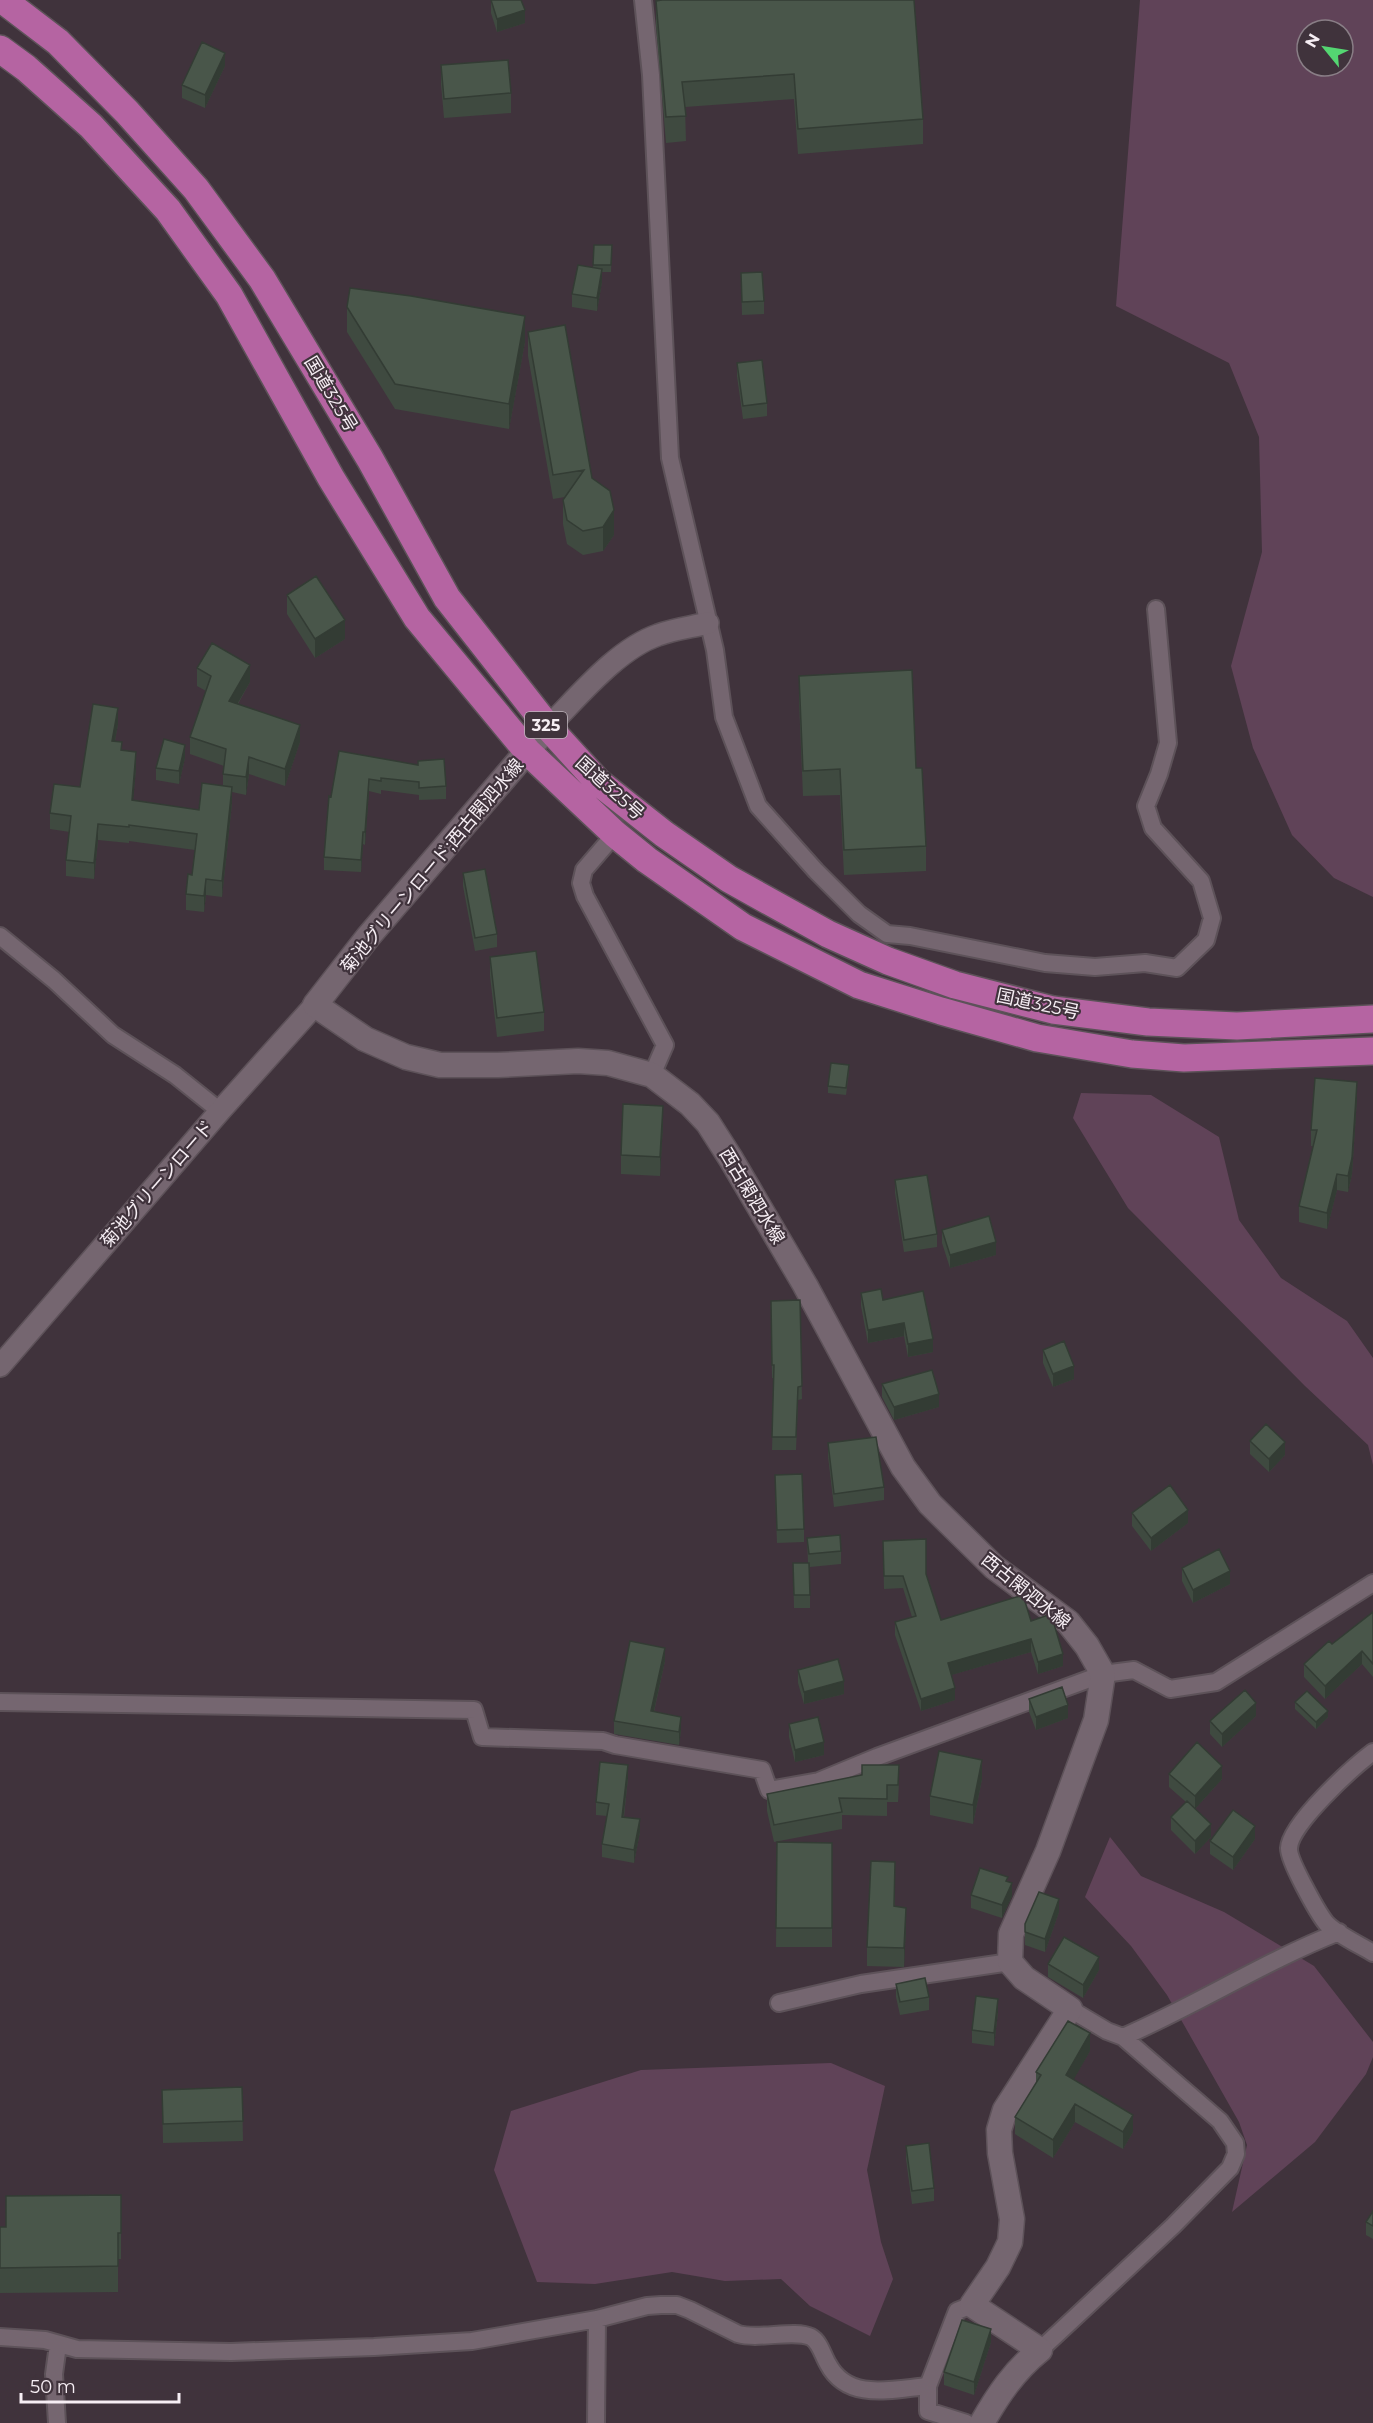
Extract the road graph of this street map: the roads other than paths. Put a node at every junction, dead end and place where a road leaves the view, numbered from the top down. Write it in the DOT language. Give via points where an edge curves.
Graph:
graph roads {
  1 [pos="3,0"];
  2 [pos="644,0"];
  3 [pos="0,48"];
  4 [pos="1156,609"];
  5 [pos="708,623"];
  6 [pos="548,727"];
  7 [pos="528,752"];
  8 [pos="615,834"];
  9 [pos="0,936"];
  10 [pos="315,1005"];
  11 [pos="1373,1018"];
  12 [pos="1373,1051"];
  13 [pos="652,1076"];
  14 [pos="220,1111"];
  15 [pos="0,1366"];
  16 [pos="1373,1583"];
  17 [pos="1103,1674"];
  18 [pos="0,1702"];
  19 [pos="1373,1752"];
  20 [pos="1339,1932"];
  21 [pos="1373,1953"];
  22 [pos="1010,1962"];
  23 [pos="778,2004"];
  24 [pos="1070,2009"];
  25 [pos="1123,2037"];
  26 [pos="972,2305"];
  27 [pos="597,2319"];
  28 [pos="0,2337"];
  29 [pos="58,2345"];
  30 [pos="1040,2350"];
  31 [pos="928,2385"];
  32 [pos="57,2423"];
  33 [pos="596,2423"];
  34 [pos="966,2423"];
  35 [pos="982,2423"];
  1 -- 6 [label="highway, 国道325号 / 325" via="57,42 128,112 196,189 262,279 447,598"];
  2 -- 5 [label="street" via="670,458"];
  3 -- 7 [label="highway, 国道325号 / 325" via="91,126 168,210 229,295 332,478 417,618"];
  4 -- 5 [label="street" via="1168,742 1146,806 1153,828 1201,881 1212,918 1206,940 1177,968 1144,963 1095,968 1045,963 888,934 859,914 758,806 724,717"];
  5 -- 6 [label="street" via="658,635 636,646 599,675"];
  6 -- 7 [label="main road, 菊池グリーンロード;西古閑泗水線"];
  6 -- 11 [label="highway, 国道325号 / 325" via="598,782 729,879 828,934 944,981 1053,1010 1148,1022 1237,1026"];
  7 -- 8 [label="highway, 国道325号 / 325"];
  7 -- 10 [label="main road, 菊池グリーンロード;西古閑泗水線" via="368,937"];
  8 -- 12 [label="highway, 国道325号 / 325" via="743,927 859,985 941,1011 1037,1038 1132,1054 1184,1058"];
  8 -- 13 [label="street" via="584,870 580,883 665,1046"];
  9 -- 14 [label="street" via="113,1035 175,1075"];
  10 -- 13 [label="main road, 西古閑泗水線" via="365,1039 406,1057 440,1065 578,1061 608,1063"];
  10 -- 14 [label="street, 菊池グリーンロード"];
  13 -- 17 [label="main road, 西古閑泗水線" via="708,1123 805,1285 903,1467 930,1504 994,1567 1068,1622"];
  14 -- 15 [label="street, 菊池グリーンロード"];
  16 -- 17 [label="street" via="1216,1682 1170,1689 1134,1670"];
  17 -- 18 [label="street" via="819,1781 769,1790 762,1770 603,1742 482,1737 474,1710"];
  17 -- 22 [label="main road" via="1096,1719 1048,1851 1011,1934"];
  19 -- 20 [label="street" via="1310,1811 1289,1847 1291,1862 1326,1923"];
  20 -- 21 [label="street"];
  20 -- 25 [label="street" via="1307,1944"];
  22 -- 23 [label="street" via="861,1984"];
  22 -- 24 [label="main road" via="1024,1978"];
  24 -- 25 [label="street"];
  24 -- 26 [label="main road" via="1005,2110 999,2130 1012,2219 1010,2242"];
  25 -- 30 [label="street" via="1220,2121 1235,2143 1236,2154 1230,2168 1173,2226"];
  26 -- 30 [label="main road"];
  26 -- 31 [label="street" via="957,2312"];
  27 -- 29 [label="street" via="472,2341 374,2347 231,2352 78,2349"];
  27 -- 31 [label="street" via="646,2306 677,2305 748,2337 811,2337 835,2375 856,2388 867,2391"];
  27 -- 33 [label="street"];
  28 -- 29 [label="street" via="45,2340"];
  29 -- 32 [label="street" via="54,2374"];
  30 -- 35 [label="main road" via="1019,2367"];
  31 -- 34 [label="street" via="928,2411"];
}
